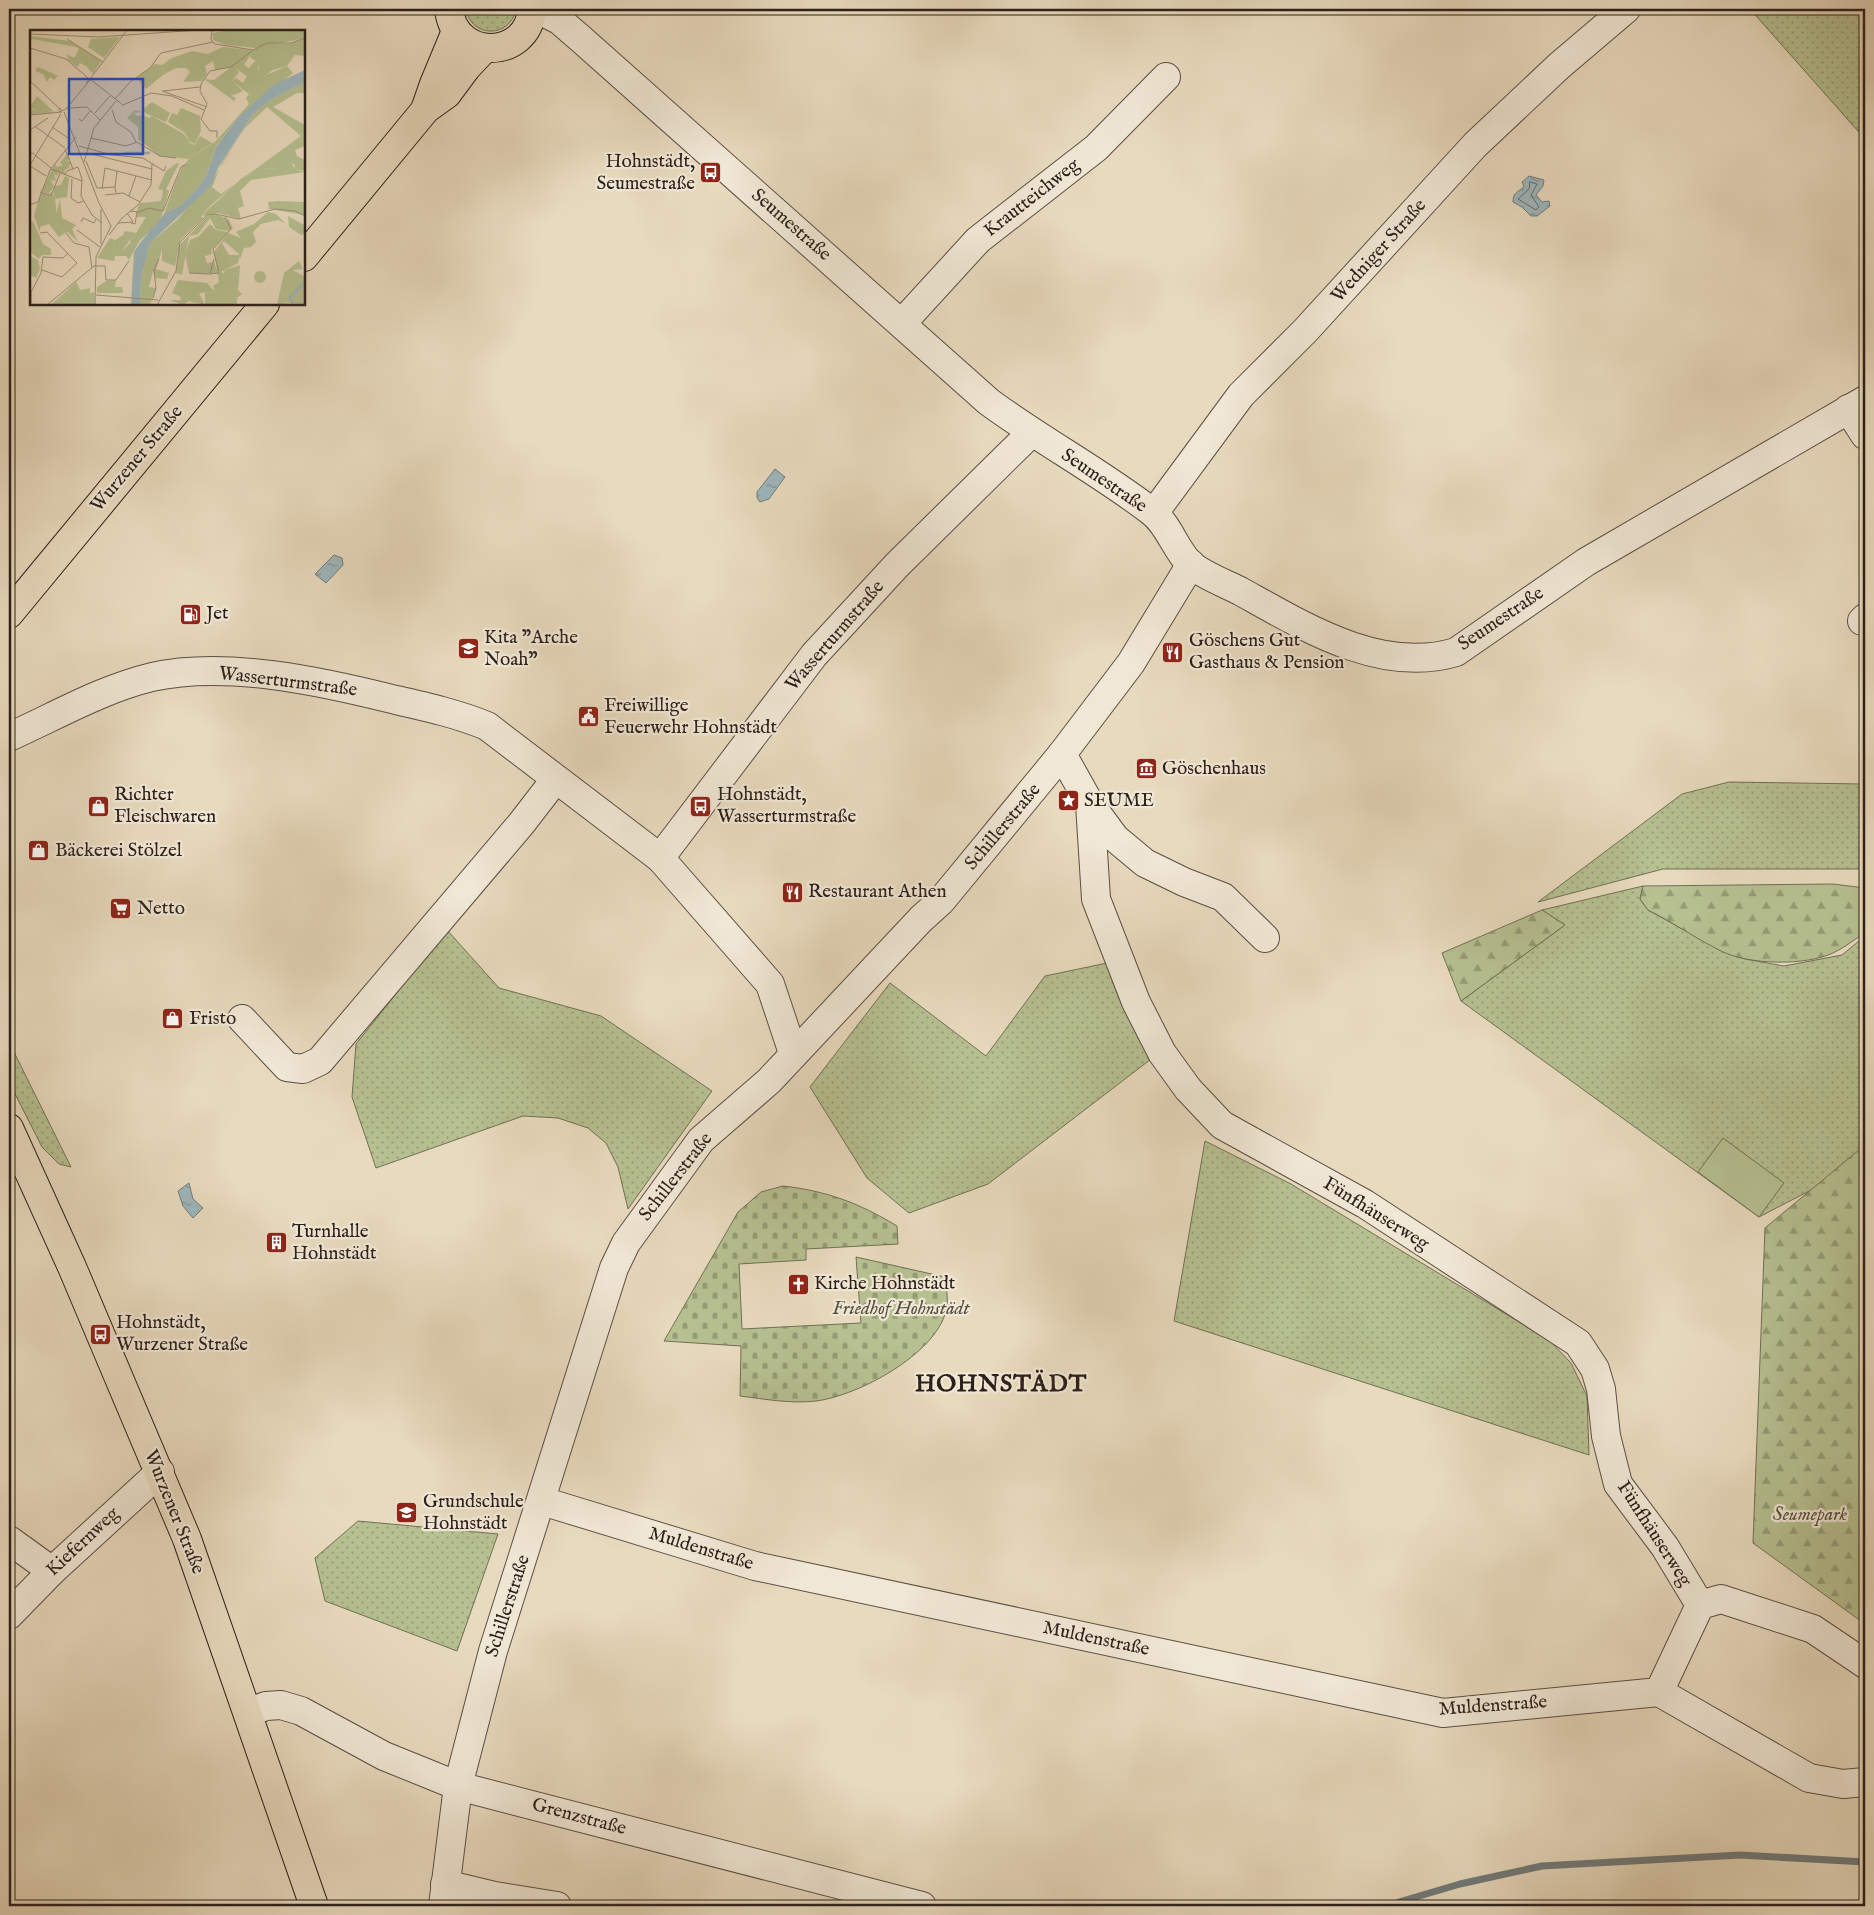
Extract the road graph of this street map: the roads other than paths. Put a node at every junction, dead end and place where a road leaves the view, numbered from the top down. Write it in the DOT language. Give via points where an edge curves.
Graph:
graph roads {
  1 [pos="532,9"];
  2 [pos="537,9"];
  3 [pos="1626,9"];
  4 [pos="453,20"];
  5 [pos="485,48"];
  6 [pos="1166,77"];
  7 [pos="426,109"];
  8 [pos="305,256"];
  9 [pos="264,305"];
  10 [pos="902,323"];
  11 [pos="1856,405"];
  12 [pos="1031,433"];
  13 [pos="1865,435"];
  14 [pos="1154,514"];
  15 [pos="1191,564"];
  16 [pos="9,614"];
  17 [pos="9,736"];
  18 [pos="1062,754"];
  19 [pos="555,780"];
  20 [pos="1090,804"];
  21 [pos="660,858"];
  22 [pos="1265,938"];
  23 [pos="242,1019"];
  24 [pos="793,1053"];
  25 [pos="9,1128"];
  26 [pos="160,1472"];
  27 [pos="542,1501"];
  28 [pos="9,1540"];
  29 [pos="52,1571"];
  30 [pos="1700,1605"];
  31 [pos="9,1615"];
  32 [pos="1865,1664"];
  33 [pos="1659,1692"];
  34 [pos="249,1712"];
  35 [pos="1865,1782"];
  36 [pos="458,1786"];
  37 [pos="444,1895"];
  38 [pos="314,1906"];
  39 [pos="557,1906"];
  40 [pos="922,1906"];
  1 -- 5 [label="main road" via="528,24 518,38 503,47"];
  2 -- 10 [label="street, Seumestraße" via="559,20"];
  3 -- 14 [label="street, Wedniger Straße" via="1475,145 1305,331 1241,395"];
  4 -- 5 [label="main road" via="469,42"];
  4 -- 7 [label="main road"];
  5 -- 7 [label="main road" via="447,94"];
  6 -- 10 [label="street, Krautteichweg" via="1096,148 978,240"];
  7 -- 8 [label="main road"];
  9 -- 16 [label="main road, Wurzener Straße"];
  10 -- 12 [label="street, Seumestraße" via="989,402"];
  11 -- 13 [label="street"];
  11 -- 15 [label="street, Seumestraße" via="1586,562 1456,652 1440,657 1380,654 1334,640"];
  12 -- 14 [label="street, Seumestraße" via="1092,470"];
  12 -- 21 [label="street, Wasserturmstraße" via="897,565 814,655"];
  14 -- 15 [label="street, Seumestraße"];
  15 -- 18 [label="street, Schillerstraße" via="1131,663"];
  17 -- 19 [label="street, Wasserturmstraße" via="113,689 153,677 190,672 243,672 363,692 463,716 487,726"];
  18 -- 20 [label="street, Fünfhäuserweg"];
  18 -- 24 [label="street, Schillerstraße" via="941,901"];
  19 -- 21 [label="street, Wasserturmstraße"];
  19 -- 23 [label="street" via="320,1061 303,1069 287,1067"];
  20 -- 22 [label="street, Fünfhäuserweg" via="1115,838 1145,863 1223,897"];
  20 -- 30 [label="street, Fünfhäuserweg" via="1096,899 1136,1002 1162,1053 1188,1089 1222,1125 1365,1204 1578,1343 1595,1369 1601,1389 1606,1436 1618,1484 1665,1547"];
  21 -- 24 [label="street, Wasserturmstraße" via="770,984"];
  24 -- 27 [label="street, Schillerstraße" via="769,1081 701,1140 626,1243 614,1268"];
  25 -- 26 [label="main road, Wurzener Straße"];
  26 -- 29 [label="street, Kiefernweg"];
  26 -- 34 [label="main road, Wurzener Straße"];
  27 -- 33 [label="street, Muldenstraße" via="755,1566 1443,1713"];
  27 -- 36 [label="street, Schillerstraße" via="493,1651"];
  28 -- 29 [label="street"];
  29 -- 31 [label="street, Kiefernweg"];
  30 -- 32 [label="street" via="1721,1599 1813,1629"];
  30 -- 33 [label="street"];
  33 -- 35 [label="street" via="1809,1778 1844,1784"];
  34 -- 36 [label="street, Grenzstraße" via="281,1705 301,1711 384,1756"];
  34 -- 38 [label="main road, Wurzener Straße"];
  36 -- 37 [label="street, Schillerstraße"];
  36 -- 40 [label="street, Grenzstraße"];
  37 -- 39 [label="street" via="495,1896"];
}
